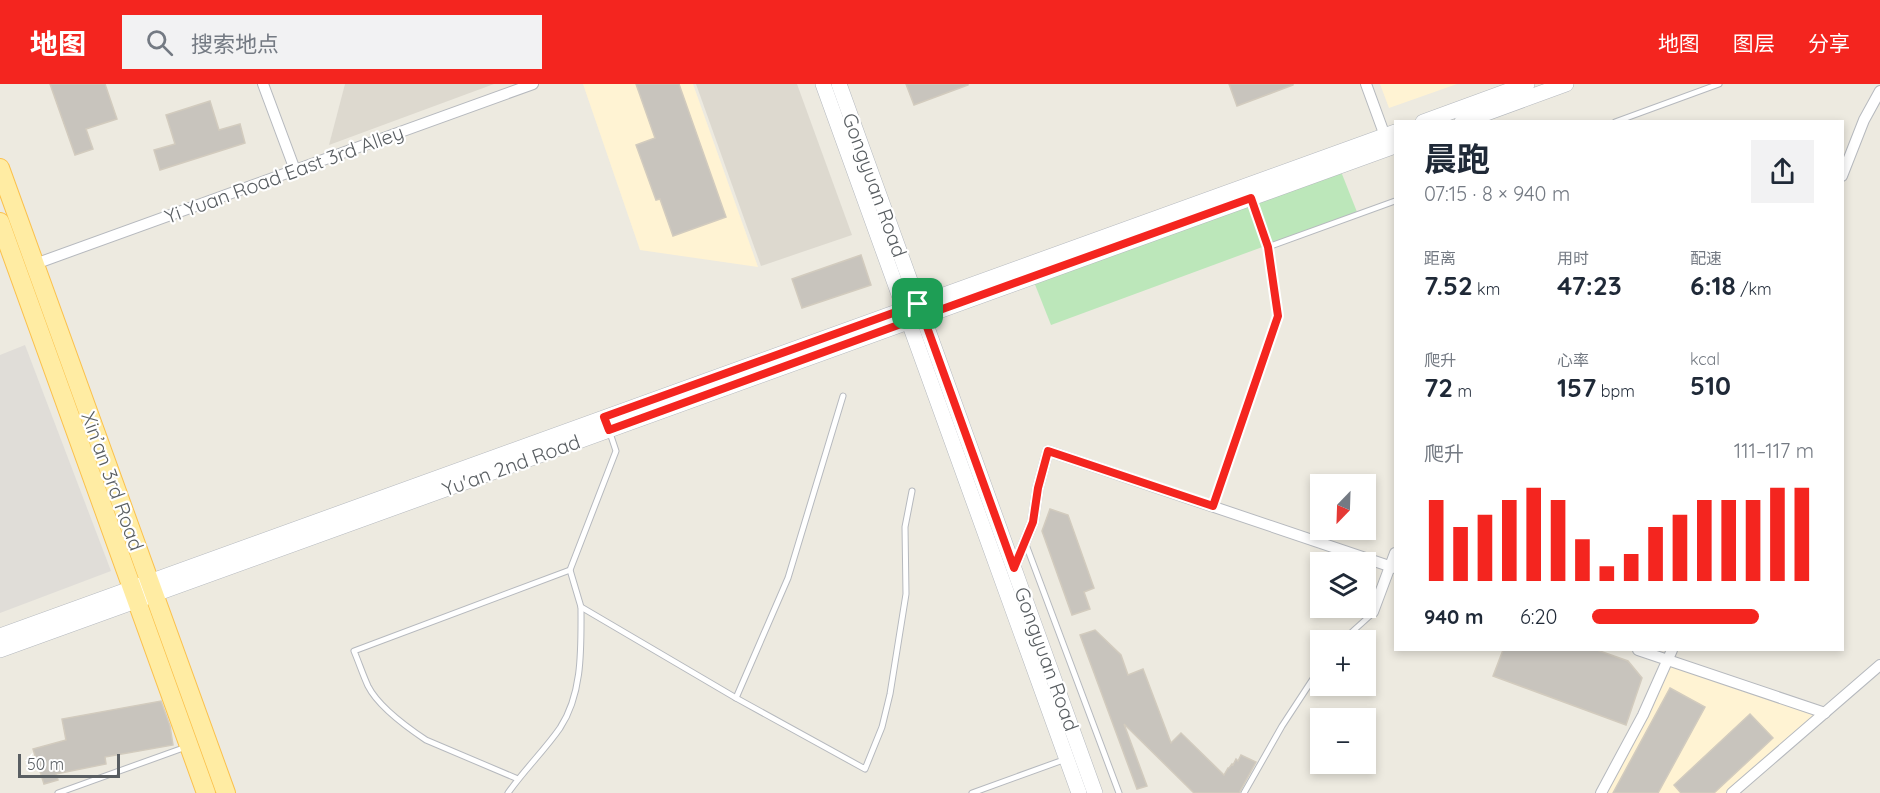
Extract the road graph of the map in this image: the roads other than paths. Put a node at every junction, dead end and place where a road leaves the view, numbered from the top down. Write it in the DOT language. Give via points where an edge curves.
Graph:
graph roads {
  1 [pos="263,84"];
  2 [pos="533,84"];
  3 [pos="823,84"];
  4 [pos="839,84"];
  5 [pos="1366,84"];
  6 [pos="1527,84"];
  7 [pos="1566,84"];
  8 [pos="1719,84"];
  9 [pos="1880,91"];
  10 [pos="1491,110"];
  11 [pos="1435,120"];
  12 [pos="1467,120"];
  13 [pos="1620,120"];
  14 [pos="1392,138"];
  15 [pos="0,168"];
  16 [pos="295,170"];
  17 [pos="1844,171"];
  18 [pos="1251,198"];
  19 [pos="1394,201"];
  20 [pos="0,222"];
  21 [pos="1268,247"];
  22 [pos="35,264"];
  23 [pos="914,313"];
  24 [pos="843,396"];
  25 [pos="607,424"];
  26 [pos="912,491"];
  27 [pos="1213,506"];
  28 [pos="1025,542"];
  29 [pos="1393,567"];
  30 [pos="1014,568"];
  31 [pos="570,570"];
  32 [pos="143,591"];
  33 [pos="1376,605"];
  34 [pos="581,607"];
  35 [pos="1367,618"];
  36 [pos="1354,630"];
  37 [pos="0,636"];
  38 [pos="0,650"];
  39 [pos="1644,651"];
  40 [pos="1670,655"];
  41 [pos="1880,665"];
  42 [pos="1310,683"];
  43 [pos="736,698"];
  44 [pos="1825,713"];
  45 [pos="189,746"];
  46 [pos="1067,759"];
  47 [pos="518,779"];
  48 [pos="57,793"];
  49 [pos="206,793"];
  50 [pos="226,793"];
  51 [pos="508,793"];
  52 [pos="972,793"];
  53 [pos="1079,793"];
  54 [pos="1095,793"];
  55 [pos="1119,793"];
  56 [pos="1244,793"];
  57 [pos="1601,793"];
  58 [pos="1732,793"];
  1 -- 16 [label="street"];
  2 -- 16 [label="street, Yi Yuan Road East 3rd Alley"];
  3 -- 23 [label="main road, Gongyuan Road"];
  4 -- 23 [label="main road, Gongyuan Road"];
  5 -- 14 [label="street"];
  6 -- 10 [label="main road"];
  7 -- 10 [label="main road"];
  8 -- 13 [label="lane"];
  9 -- 17 [label="street"];
  10 -- 11 [label="main road"];
  10 -- 12 [label="main road"];
  14 -- 18 [label="main road, Yu'an 2nd Road"];
  14 -- 23 [label="main road, Yu'an 2nd Road"];
  15 -- 22 [label="main road, Xin’an 3rd Road"];
  16 -- 22 [label="street, Yi Yuan Road East 3rd Alley"];
  18 -- 21 [label="lane"];
  18 -- 23 [label="main road, Yu'an 2nd Road"];
  19 -- 21 [label="lane"];
  20 -- 32 [label="main road, Xin’an 3rd Road"];
  21 -- 27 [label="lane" via="1278,316"];
  22 -- 32 [label="main road, Xin’an 3rd Road"];
  23 -- 25 [label="main road, Yu'an 2nd Road"];
  23 -- 30 [label="main road, Gongyuan Road"];
  23 -- 46 [label="main road, Gongyuan Road"];
  24 -- 43 [label="lane" via="788,578"];
  25 -- 31 [label="lane" via="616,451"];
  25 -- 32 [label="main road, Yu'an 2nd Road"];
  26 -- 43 [label="lane" via="906,527 906,594 890,694 865,769"];
  27 -- 28 [label="street" via="1048,451"];
  27 -- 29 [label="street"];
  28 -- 30 [label="street"];
  28 -- 55 [label="lane"];
  29 -- 33 [label="street"];
  30 -- 54 [label="main road, Gongyuan Road"];
  31 -- 34 [label="lane"];
  31 -- 47 [label="lane" via="354,651 369,688 412,731"];
  32 -- 37 [label="main road, Yu'an 2nd Road"];
  32 -- 38 [label="main road, Yu'an 2nd Road"];
  32 -- 45 [label="main road, Xin’an 3rd Road"];
  32 -- 50 [label="main road, Xin’an 3rd Road"];
  34 -- 43 [label="lane"];
  34 -- 47 [label="lane" via="573,703 560,728"];
  35 -- 36 [label="lane"];
  39 -- 40 [label="street"];
  40 -- 44 [label="street"];
  40 -- 57 [label="street"];
  41 -- 44 [label="street"];
  42 -- 56 [label="lane"];
  44 -- 58 [label="street"];
  45 -- 48 [label="lane"];
  45 -- 49 [label="main road, Xin’an 3rd Road"];
  46 -- 52 [label="lane"];
  46 -- 53 [label="main road, Gongyuan Road"];
  47 -- 51 [label="lane"];
}
